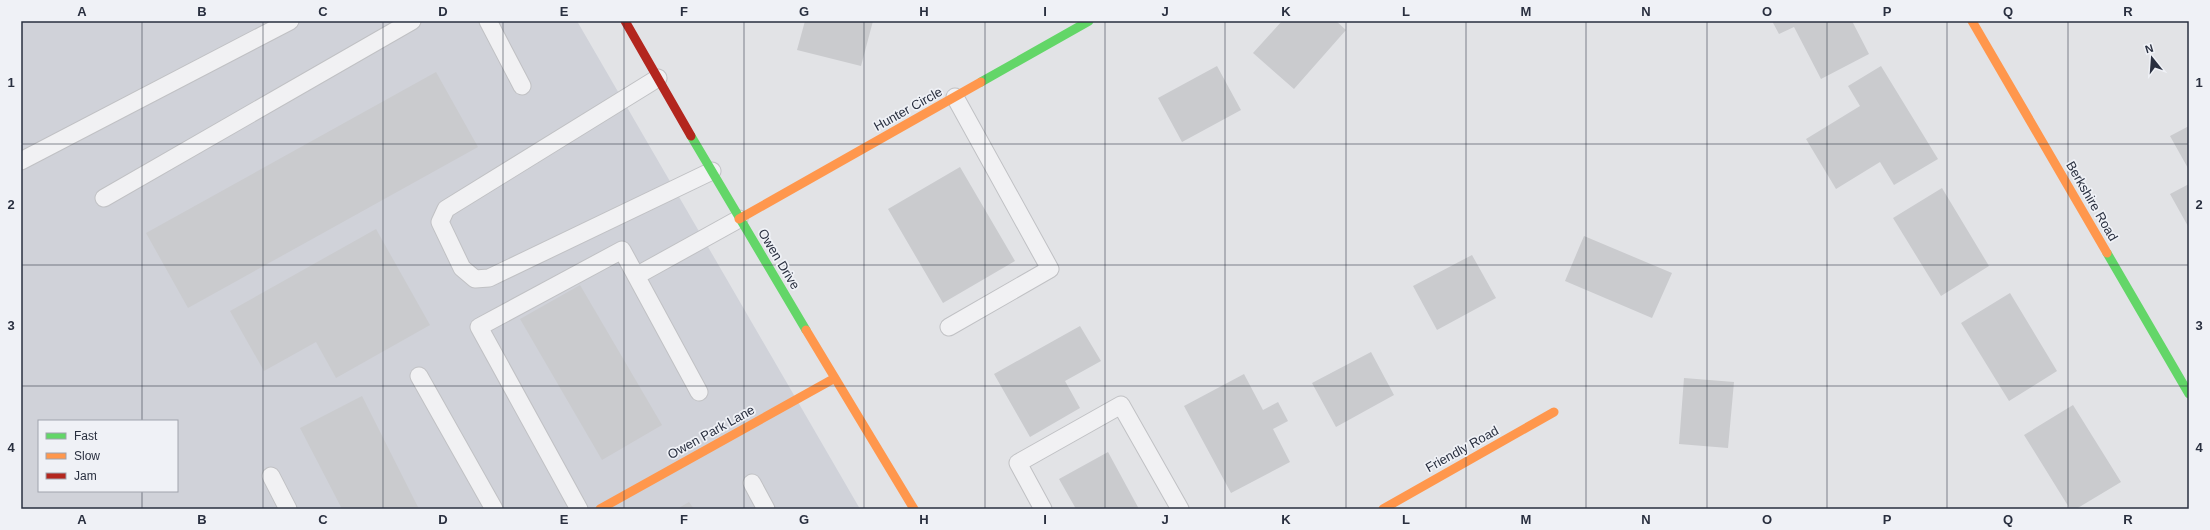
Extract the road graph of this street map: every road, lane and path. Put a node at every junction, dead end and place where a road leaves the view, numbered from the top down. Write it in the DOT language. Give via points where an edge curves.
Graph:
graph roads {
  1 [pos="290,21"];
  2 [pos="412,21"];
  3 [pos="488,21"];
  4 [pos="625,21"];
  5 [pos="1089,21"];
  6 [pos="1972,21"];
  7 [pos="658,78"];
  8 [pos="522,86"];
  9 [pos="956,97"];
  10 [pos="21,161"];
  11 [pos="712,171"];
  12 [pos="104,198"];
  13 [pos="739,219"];
  14 [pos="636,276"];
  15 [pos="949,327"];
  16 [pos="419,376"];
  17 [pos="835,378"];
  18 [pos="699,392"];
  19 [pos="2189,394"];
  20 [pos="1554,412"];
  21 [pos="271,476"];
  22 [pos="752,483"];
  23 [pos="911,508"];
  24 [pos="288,509"];
  25 [pos="494,509"];
  26 [pos="579,509"];
  27 [pos="600,509"];
  28 [pos="766,509"];
  29 [pos="1043,509"];
  30 [pos="1180,509"];
  31 [pos="1383,509"];
  1 -- 10 [label="lane"];
  2 -- 12 [label="lane"];
  3 -- 8 [label="lane"];
  4 -- 7 [label="street, Owen Drive"];
  5 -- 9 [label="street, Hunter Circle"];
  6 -- 19 [label="street, Berkshire Road"];
  7 -- 11 [label="street, Owen Drive"];
  7 -- 11 [label="lane" via="446,209 440,222 462,268 475,279 489,278"];
  9 -- 13 [label="street, Hunter Circle"];
  9 -- 15 [label="lane" via="1050,269"];
  11 -- 13 [label="street, Owen Drive"];
  13 -- 14 [label="lane"];
  13 -- 17 [label="street, Owen Drive"];
  14 -- 18 [label="lane"];
  14 -- 26 [label="lane" via="622,250 479,327"];
  16 -- 25 [label="lane"];
  17 -- 23 [label="street, Owen Drive"];
  17 -- 27 [label="street, Owen Park Lane"];
  20 -- 31 [label="street, Friendly Road"];
  21 -- 24 [label="lane"];
  22 -- 28 [label="lane"];
  29 -- 30 [label="lane" via="1018,463 1121,405"];
}
